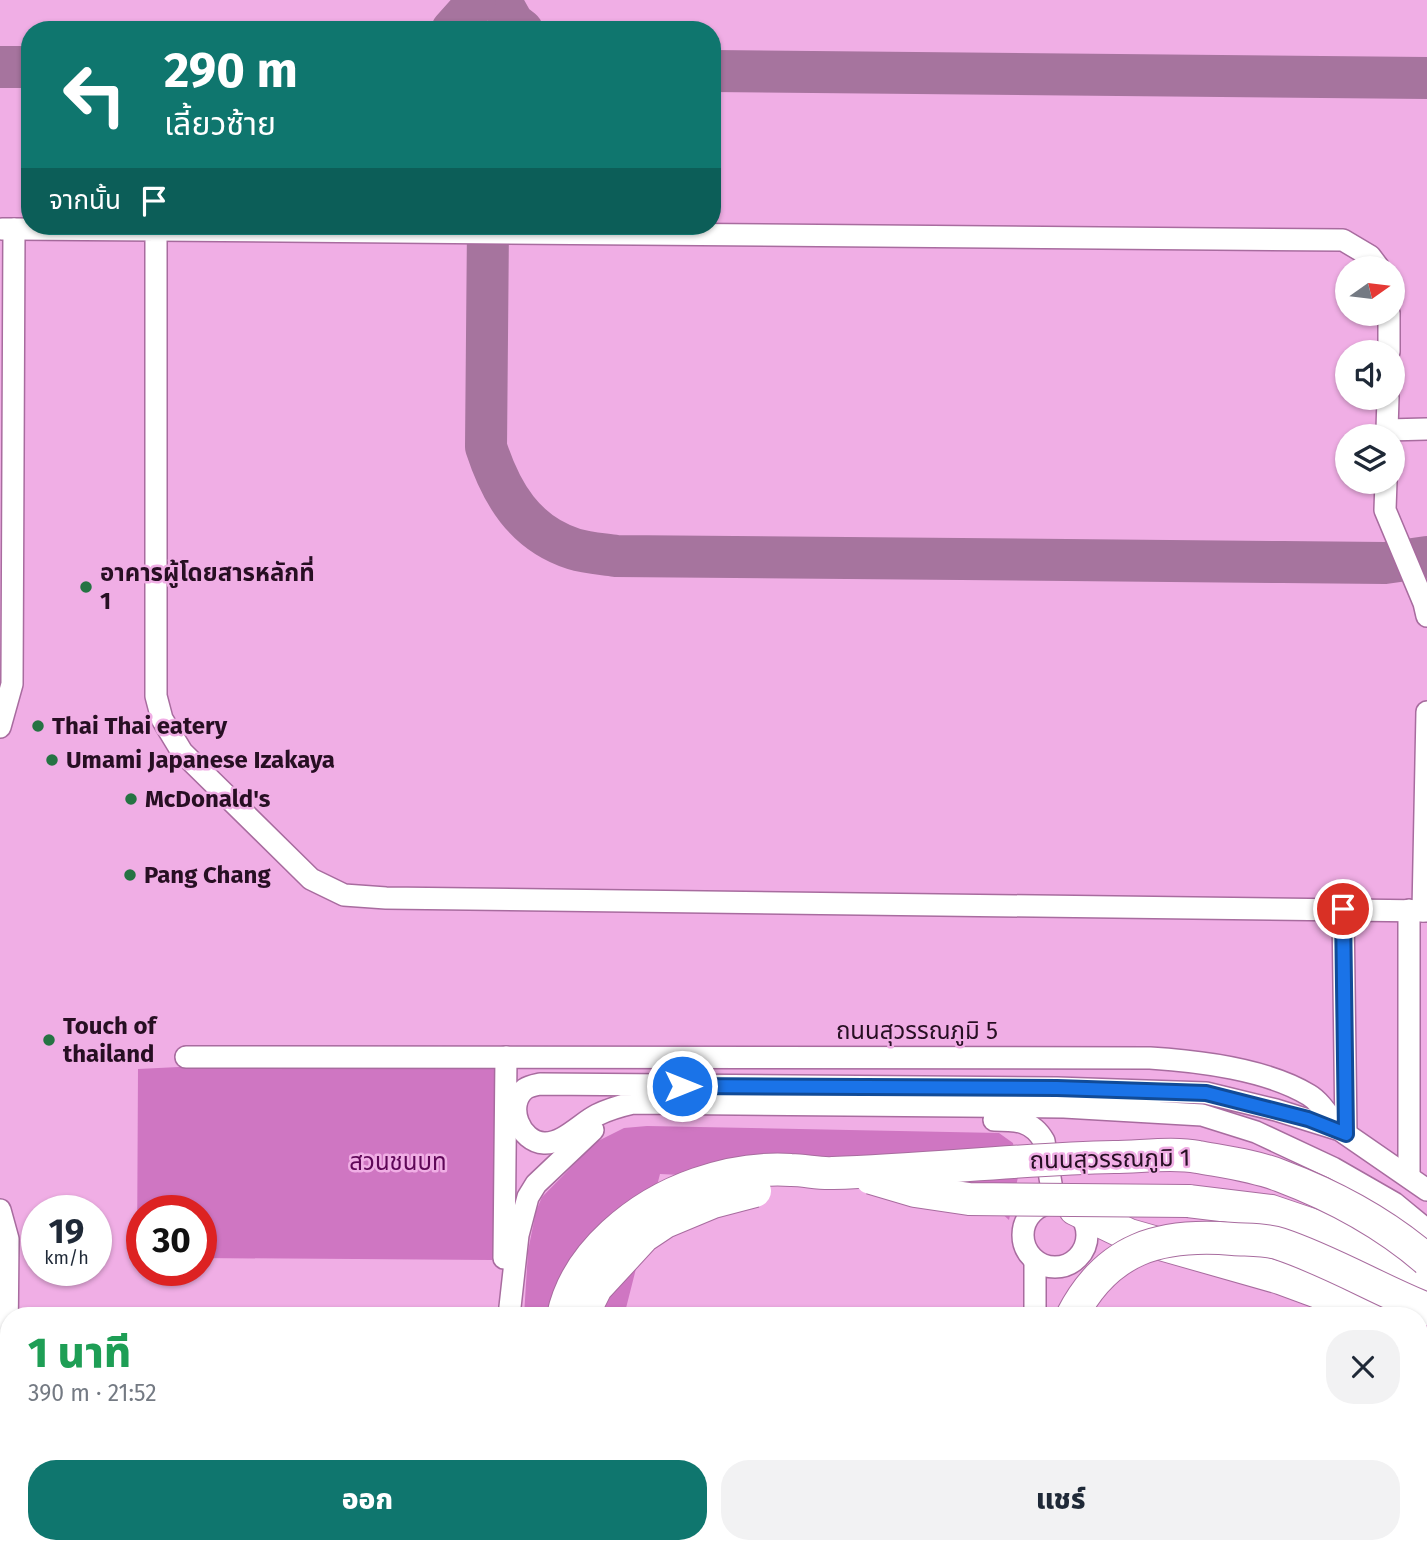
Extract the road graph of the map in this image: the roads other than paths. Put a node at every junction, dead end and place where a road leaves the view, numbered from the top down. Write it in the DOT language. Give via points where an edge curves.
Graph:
graph roads {
  1 [pos="7,229"];
  2 [pos="156,235"];
  3 [pos="721,235"];
  4 [pos="1370,256"];
  5 [pos="1427,429"];
  6 [pos="1405,431"];
  7 [pos="1386,494"];
  8 [pos="1427,616"];
  9 [pos="1427,712"];
  10 [pos="0,727"];
  11 [pos="1343,909"];
  12 [pos="1420,911"];
  13 [pos="186,1057"];
  14 [pos="506,1057"];
  15 [pos="682,1057"];
  16 [pos="682,1086"];
  17 [pos="510,1119"];
  18 [pos="1343,1132"];
  19 [pos="830,1173"];
  20 [pos="1409,1176"];
  21 [pos="1427,1190"];
  22 [pos="915,1191"];
  23 [pos="1064,1206"];
  24 [pos="0,1210"];
  25 [pos="1427,1230"];
  26 [pos="1081,1255"];
  27 [pos="1427,1260"];
  28 [pos="1035,1261"];
  29 [pos="1427,1292"];
  30 [pos="7,1307"];
  31 [pos="506,1307"];
  32 [pos="507,1307"];
  33 [pos="544,1307"];
  34 [pos="565,1307"];
  35 [pos="586,1307"];
  36 [pos="598,1307"];
  37 [pos="1035,1307"];
  38 [pos="1075,1307"];
  39 [pos="1078,1307"];
  40 [pos="1350,1307"];
  41 [pos="1423,1307"];
  1 -- 10 [label="street" via="12,684"];
  2 -- 11 [label="street" via="156,696 162,719 181,752 310,879 344,895 386,898"];
  3 -- 4 [label="street" via="1343,240"];
  5 -- 6 [label="street"];
  7 -- 8 [label="street" via="1385,510"];
  9 -- 12 [label="street"];
  11 -- 12 [label="street"];
  11 -- 18 [label="street"];
  12 -- 20 [label="street"];
  13 -- 14 [label="street, ถนนสุวรรณภูมิ 5"];
  14 -- 15 [label="street, ถนนสุวรรณภูมิ 5"];
  14 -- 17 [label="street"];
  15 -- 16 [label="street"];
  15 -- 18 [label="street, ถนนสุวรรณภูมิ 5" via="1175,1059 1287,1085 1312,1097"];
  16 -- 17 [label="street, ถนนสุวรรณภูมิ 5" via="540,1084 522,1091"];
  16 -- 18 [label="street, ถนนสุวรรณภูมิ 5" via="1206,1093"];
  17 -- 25 [label="street" via="531,1140 552,1143 595,1116 633,1103 1064,1107 1202,1115 1256,1132 1333,1168 1394,1203"];
  17 -- 31 [label="street"];
  18 -- 20 [label="street, ถนนสุวรรณภูมิ 5"];
  19 -- 27 [label="highway, ถนนสุวรรณภูมิ 1, bridge" via="1040,1159 1194,1156 1279,1175 1340,1202 1399,1236"];
  19 -- 34 [label="highway, ถนนสุวรรณภูมิ 1, bridge" via="742,1171 653,1203 585,1264"];
  19 -- 36 [label="highway, ถนนสุวรรณภูมิ 1, bridge" via="747,1185 676,1213 636,1250"];
  20 -- 21 [label="street, ถนนสุวรรณภูมิ 5"];
  22 -- 29 [label="highway, ถนนสุวรรณภูมิ 1, bridge" via="969,1199 1188,1201 1271,1211 1342,1235"];
  22 -- 33 [label="highway, ถนนสุวรรณภูมิ 1, bridge" via="833,1167 762,1159 720,1166 657,1186 603,1218 558,1270"];
  22 -- 35 [label="highway, ถนนสุวรรณภูมิ 1, bridge" via="749,1191 713,1202 644,1236 596,1288"];
  23 -- 26 [label="street" via="1086,1226"];
  23 -- 28 [label="street" via="1043,1205 1026,1220 1023,1242"];
  23 -- 32 [label="street" via="1044,1141 1036,1128 1016,1120 636,1116 608,1121 589,1132 530,1193"];
  23 -- 40 [label="highway" via="1129,1235 1280,1278"];
  24 -- 30 [label="street" via="8,1239"];
  26 -- 28 [label="street" via="1064,1267"];
  26 -- 38 [label="street"];
  28 -- 37 [label="street"];
  39 -- 41 [label="highway, bridge" via="1095,1279 1123,1256 1156,1242 1197,1236 1277,1243"];
}
